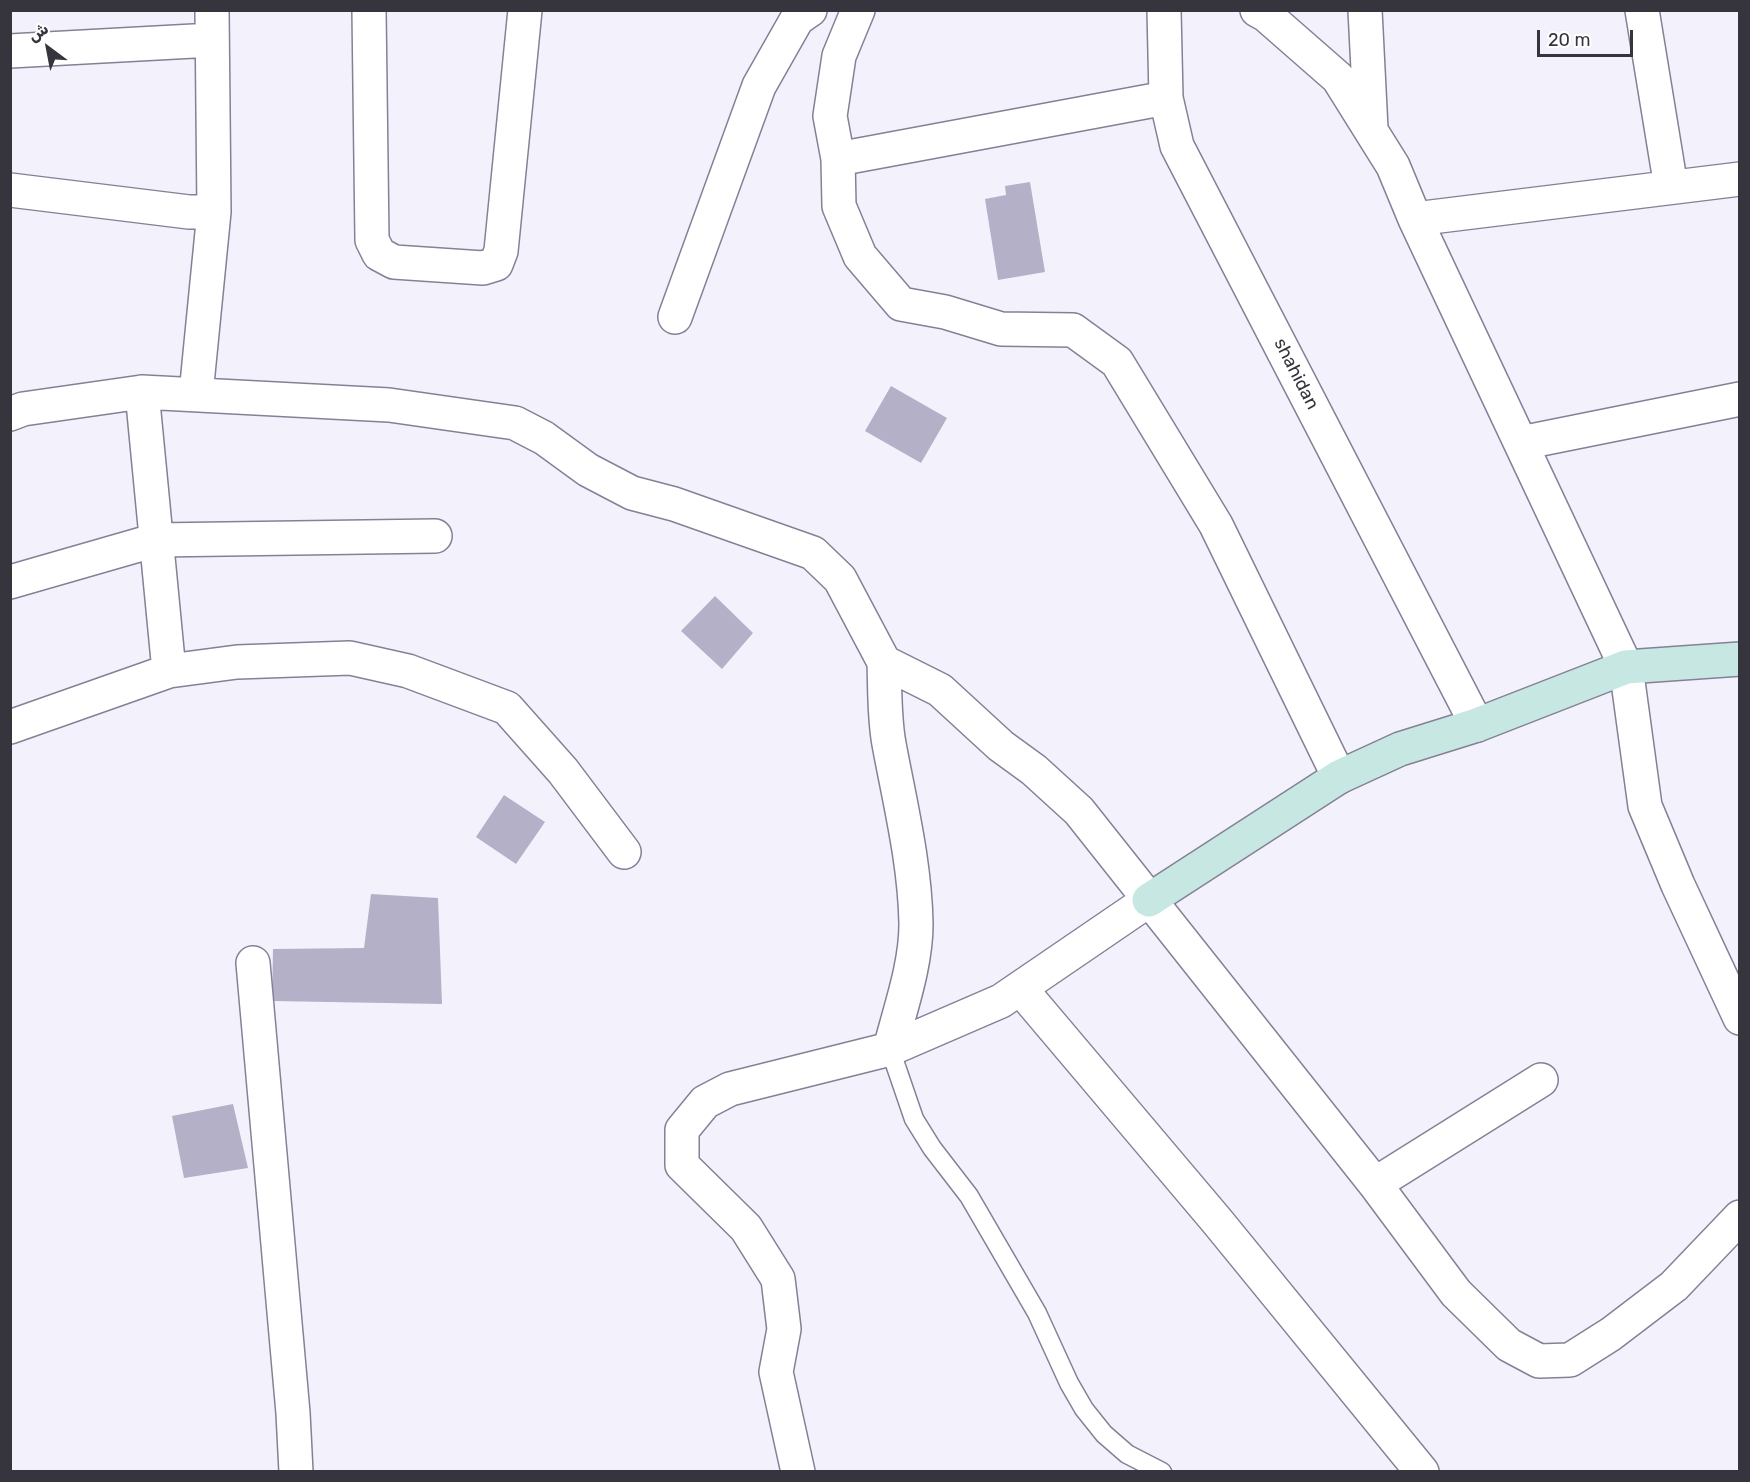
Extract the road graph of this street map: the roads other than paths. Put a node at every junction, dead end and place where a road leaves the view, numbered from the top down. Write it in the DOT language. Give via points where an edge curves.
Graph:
graph roads {
  1 [pos="369,10"];
  2 [pos="525,10"];
  3 [pos="810,10"];
  4 [pos="858,10"];
  5 [pos="1164,10"];
  6 [pos="1257,10"];
  7 [pos="1365,10"];
  8 [pos="1642,10"];
  9 [pos="212,26"];
  10 [pos="10,51"];
  11 [pos="1166,98"];
  12 [pos="1371,131"];
  13 [pos="838,159"];
  14 [pos="1740,179"];
  15 [pos="1671,187"];
  16 [pos="10,190"];
  17 [pos="214,212"];
  18 [pos="1415,219"];
  19 [pos="675,316"];
  20 [pos="142,392"];
  21 [pos="196,394"];
  22 [pos="1740,399"];
  23 [pos="10,414"];
  24 [pos="1521,443"];
  25 [pos="435,536"];
  26 [pos="156,540"];
  27 [pos="10,582"];
  28 [pos="884,662"];
  29 [pos="1737,665"];
  30 [pos="1626,667"];
  31 [pos="169,671"];
  32 [pos="1477,725"];
  33 [pos="10,727"];
  34 [pos="1339,777"];
  35 [pos="624,852"];
  36 [pos="1149,900"];
  37 [pos="253,963"];
  38 [pos="1020,988"];
  39 [pos="1740,1018"];
  40 [pos="890,1049"];
  41 [pos="1541,1080"];
  42 [pos="1375,1184"];
  43 [pos="1740,1217"];
  44 [pos="296,1472"];
  45 [pos="798,1472"];
  46 [pos="1162,1472"];
  47 [pos="1422,1472"];
  1 -- 2 [label="street" via="372,240 379,254 394,262 483,268 496,264 501,251"];
  3 -- 19 [label="street" via="797,19 759,86"];
  4 -- 13 [label="street" via="839,56 830,116"];
  5 -- 11 [label="street, shahidan"];
  6 -- 12 [label="street" via="1338,78"];
  7 -- 12 [label="street"];
  8 -- 15 [label="street"];
  9 -- 10 [label="street"];
  9 -- 17 [label="street"];
  11 -- 13 [label="street"];
  11 -- 32 [label="street, shahidan" via="1177,146"];
  12 -- 18 [label="street" via="1393,166"];
  13 -- 34 [label="street" via="839,206 860,256 901,304 1001,329 1073,330 1117,362 1216,525"];
  14 -- 15 [label="street"];
  15 -- 18 [label="street"];
  16 -- 17 [label="street"];
  17 -- 21 [label="street"];
  18 -- 24 [label="street"];
  20 -- 21 [label="street"];
  20 -- 23 [label="street"];
  20 -- 26 [label="street"];
  21 -- 28 [label="street" via="389,405 515,423 632,493 813,553 840,579"];
  22 -- 24 [label="street"];
  24 -- 30 [label="street"];
  25 -- 26 [label="street"];
  26 -- 27 [label="street"];
  26 -- 31 [label="street"];
  28 -- 36 [label="street" via="940,690 1001,746 1034,770 1079,811"];
  28 -- 40 [label="street" via="888,741 912,875 916,926 910,973"];
  29 -- 30 [label="street"];
  30 -- 32 [label="street"];
  30 -- 39 [label="street" via="1645,806"];
  31 -- 33 [label="street"];
  31 -- 35 [label="street" via="237,662 350,658 408,671 507,708 563,771"];
  32 -- 34 [label="street" via="1400,749"];
  34 -- 36 [label="street"];
  36 -- 38 [label="street"];
  36 -- 42 [label="street"];
  37 -- 44 [label="street"];
  38 -- 40 [label="street" via="1002,1001"];
  38 -- 47 [label="street" via="1218,1221"];
  40 -- 45 [label="street" via="730,1089 705,1102 682,1130 682,1165 746,1228 778,1279 784,1329 776,1372"];
  40 -- 46 [label="lane" via="914,1119 975,1206 1037,1313 1084,1409 1127,1454"];
  41 -- 42 [label="street"];
  42 -- 43 [label="street" via="1456,1293 1509,1345 1539,1361 1570,1360 1611,1334 1674,1286"];
}
